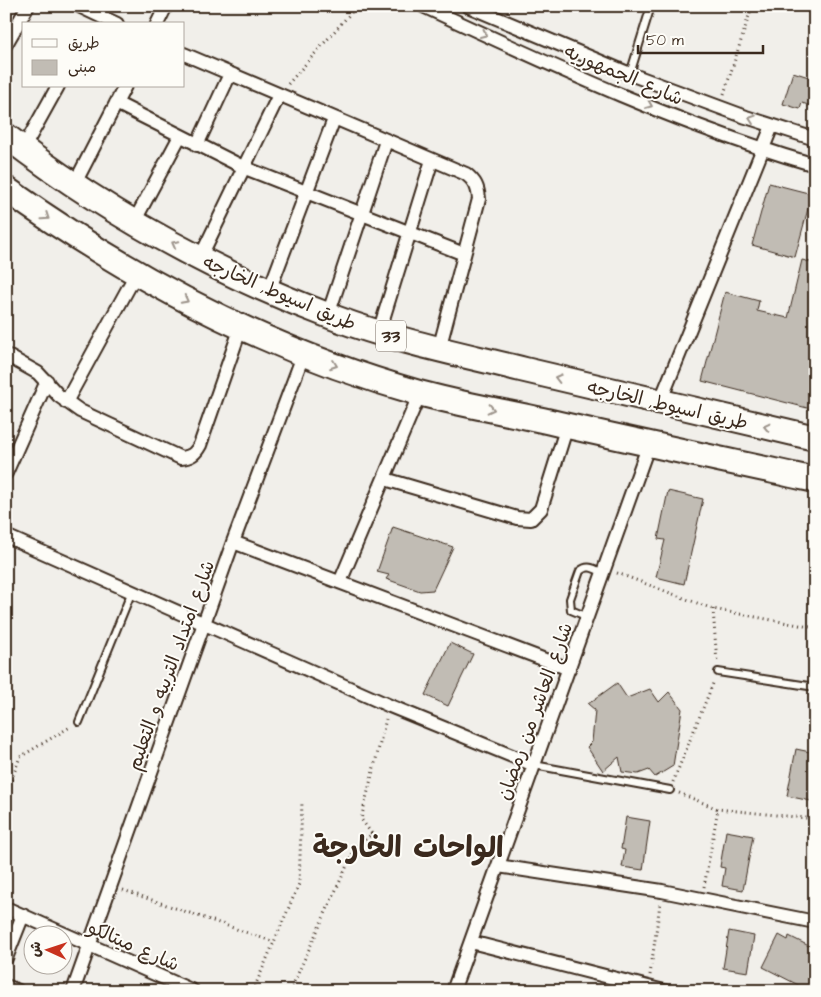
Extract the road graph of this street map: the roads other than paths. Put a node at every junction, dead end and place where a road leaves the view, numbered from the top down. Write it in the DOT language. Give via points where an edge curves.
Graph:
graph roads {
  1 [pos="28,6"];
  2 [pos="78,6"];
  3 [pos="166,6"];
  4 [pos="423,6"];
  5 [pos="651,6"];
  6 [pos="469,7"];
  7 [pos="97,15"];
  8 [pos="113,22"];
  9 [pos="158,22"];
  10 [pos="462,24"];
  11 [pos="6,44"];
  12 [pos="185,54"];
  13 [pos="230,74"];
  14 [pos="630,74"];
  15 [pos="56,88"];
  16 [pos="124,88"];
  17 [pos="622,94"];
  18 [pos="279,95"];
  19 [pos="116,103"];
  20 [pos="334,120"];
  21 [pos="772,126"];
  22 [pos="180,136"];
  23 [pos="815,139"];
  24 [pos="386,141"];
  25 [pos="15,143"];
  26 [pos="197,145"];
  27 [pos="763,149"];
  28 [pos="432,160"];
  29 [pos="815,165"];
  30 [pos="245,168"];
  31 [pos="74,185"];
  32 [pos="6,189"];
  33 [pos="307,194"];
  34 [pos="362,215"];
  35 [pos="134,222"];
  36 [pos="410,233"];
  37 [pos="464,254"];
  38 [pos="200,258"];
  39 [pos="136,274"];
  40 [pos="269,291"];
  41 [pos="328,315"];
  42 [pos="241,327"];
  43 [pos="379,332"];
  44 [pos="439,349"];
  45 [pos="304,354"];
  46 [pos="6,355"];
  47 [pos="46,382"];
  48 [pos="420,393"];
  49 [pos="66,402"];
  50 [pos="660,402"];
  51 [pos="567,426"];
  52 [pos="815,438"];
  53 [pos="649,444"];
  54 [pos="6,473"];
  55 [pos="385,479"];
  56 [pos="815,480"];
  57 [pos="6,536"];
  58 [pos="233,542"];
  59 [pos="604,570"];
  60 [pos="340,582"];
  61 [pos="132,591"];
  62 [pos="588,617"];
  63 [pos="205,624"];
  64 [pos="569,669"];
  65 [pos="718,672"];
  66 [pos="815,687"];
  67 [pos="79,722"];
  68 [pos="534,766"];
  69 [pos="670,790"];
  70 [pos="498,866"];
  71 [pos="6,908"];
  72 [pos="23,915"];
  73 [pos="815,922"];
  74 [pos="471,942"];
  75 [pos="89,946"];
  76 [pos="6,958"];
  77 [pos="6,986"];
  78 [pos="18,991"];
  79 [pos="73,991"];
  80 [pos="193,991"];
  81 [pos="453,991"];
  82 [pos="664,991"];
  1 -- 11 [label="street"];
  2 -- 7 [label="street"];
  3 -- 9 [label="street"];
  4 -- 10 [label="street, شارع الجمهوريه"];
  5 -- 14 [label="lane"];
  6 -- 10 [label="street"];
  6 -- 14 [label="street, شارع الجمهوريه"];
  7 -- 8 [label="street"];
  10 -- 17 [label="street, شارع الجمهوريه, one-way"];
  12 -- 13 [label="street"];
  13 -- 18 [label="street"];
  13 -- 26 [label="street"];
  14 -- 17 [label="street"];
  21 -- 14 [label="street, شارع الجمهوريه, one-way"];
  15 -- 25 [label="street"];
  16 -- 19 [label="street"];
  17 -- 27 [label="street, شارع الجمهوريه, one-way"];
  18 -- 20 [label="street"];
  18 -- 30 [label="street"];
  19 -- 22 [label="street"];
  19 -- 31 [label="street"];
  20 -- 24 [label="street"];
  20 -- 33 [label="street"];
  21 -- 23 [label="street, شارع الجمهوريه"];
  21 -- 27 [label="street"];
  22 -- 26 [label="street"];
  22 -- 35 [label="street"];
  24 -- 28 [label="street"];
  24 -- 34 [label="street"];
  25 -- 31 [label="highway, طريق اسيوط, الخارجه / 33"];
  26 -- 30 [label="street"];
  27 -- 29 [label="street, شارع الجمهوريه"];
  27 -- 50 [label="street"];
  28 -- 36 [label="street"];
  28 -- 37 [label="street" via="466,174 479,189"];
  30 -- 33 [label="street"];
  30 -- 38 [label="street"];
  31 -- 35 [label="highway, طريق اسيوط, الخارجه / 33"];
  32 -- 39 [label="highway, 33, one-way"];
  33 -- 34 [label="street"];
  33 -- 40 [label="street"];
  34 -- 36 [label="street"];
  34 -- 41 [label="street"];
  38 -- 35 [label="highway, طريق اسيوط, الخارجه / 33, one-way"];
  36 -- 37 [label="street"];
  36 -- 43 [label="street"];
  37 -- 44 [label="street"];
  38 -- 40 [label="highway, طريق اسيوط, الخارجه / 33"];
  39 -- 42 [label="highway, 33, one-way"];
  39 -- 49 [label="street"];
  40 -- 41 [label="highway, طريق اسيوط, الخارجه / 33"];
  41 -- 43 [label="highway, طريق اسيوط, الخارجه / 33"];
  42 -- 45 [label="highway, 33"];
  42 -- 49 [label="street" via="200,445 189,457 173,455"];
  43 -- 44 [label="highway, طريق اسيوط, الخارجه / 33"];
  50 -- 44 [label="highway, طريق اسيوط, الخارجه / 33, one-way"];
  45 -- 48 [label="highway, 33, one-way"];
  45 -- 58 [label="street, شارع امتداد التربيه و التعليم"];
  46 -- 47 [label="street" via="27,366"];
  47 -- 49 [label="street"];
  47 -- 54 [label="street"];
  48 -- 51 [label="highway, 33, one-way"];
  48 -- 55 [label="street"];
  52 -- 50 [label="highway, طريق اسيوط, الخارجه / 33, one-way"];
  51 -- 53 [label="highway, 33"];
  51 -- 55 [label="street" via="541,509 531,519 516,518"];
  53 -- 56 [label="highway, 33"];
  53 -- 59 [label="street, شارع العاشر من رمضان"];
  55 -- 60 [label="street"];
  57 -- 61 [label="street"];
  58 -- 60 [label="street"];
  58 -- 63 [label="street, شارع امتداد التربيه و التعليم"];
  59 -- 62 [label="street, شارع العاشر من رمضان"];
  59 -- 62 [label="lane" via="584,568 575,585 569,605 575,613"];
  60 -- 64 [label="street"];
  61 -- 63 [label="street"];
  61 -- 67 [label="lane"];
  62 -- 64 [label="street, شارع العاشر من رمضان"];
  63 -- 68 [label="street"];
  63 -- 75 [label="street, شارع امتداد التربيه و التعليم"];
  64 -- 68 [label="street, شارع العاشر من رمضان"];
  65 -- 66 [label="lane"];
  68 -- 69 [label="lane"];
  68 -- 70 [label="street, شارع العاشر من رمضان"];
  70 -- 73 [label="street" via="702,899"];
  70 -- 74 [label="street, شارع العاشر من رمضان"];
  71 -- 72 [label="street, شارع ميتالكو"];
  72 -- 75 [label="street, شارع ميتالكو"];
  72 -- 76 [label="street"];
  74 -- 81 [label="street, شارع العاشر من رمضان"];
  74 -- 82 [label="street"];
  75 -- 79 [label="street, شارع امتداد التربيه و التعليم"];
  75 -- 80 [label="street, شارع ميتالكو"];
  77 -- 78 [label="street"];
}
